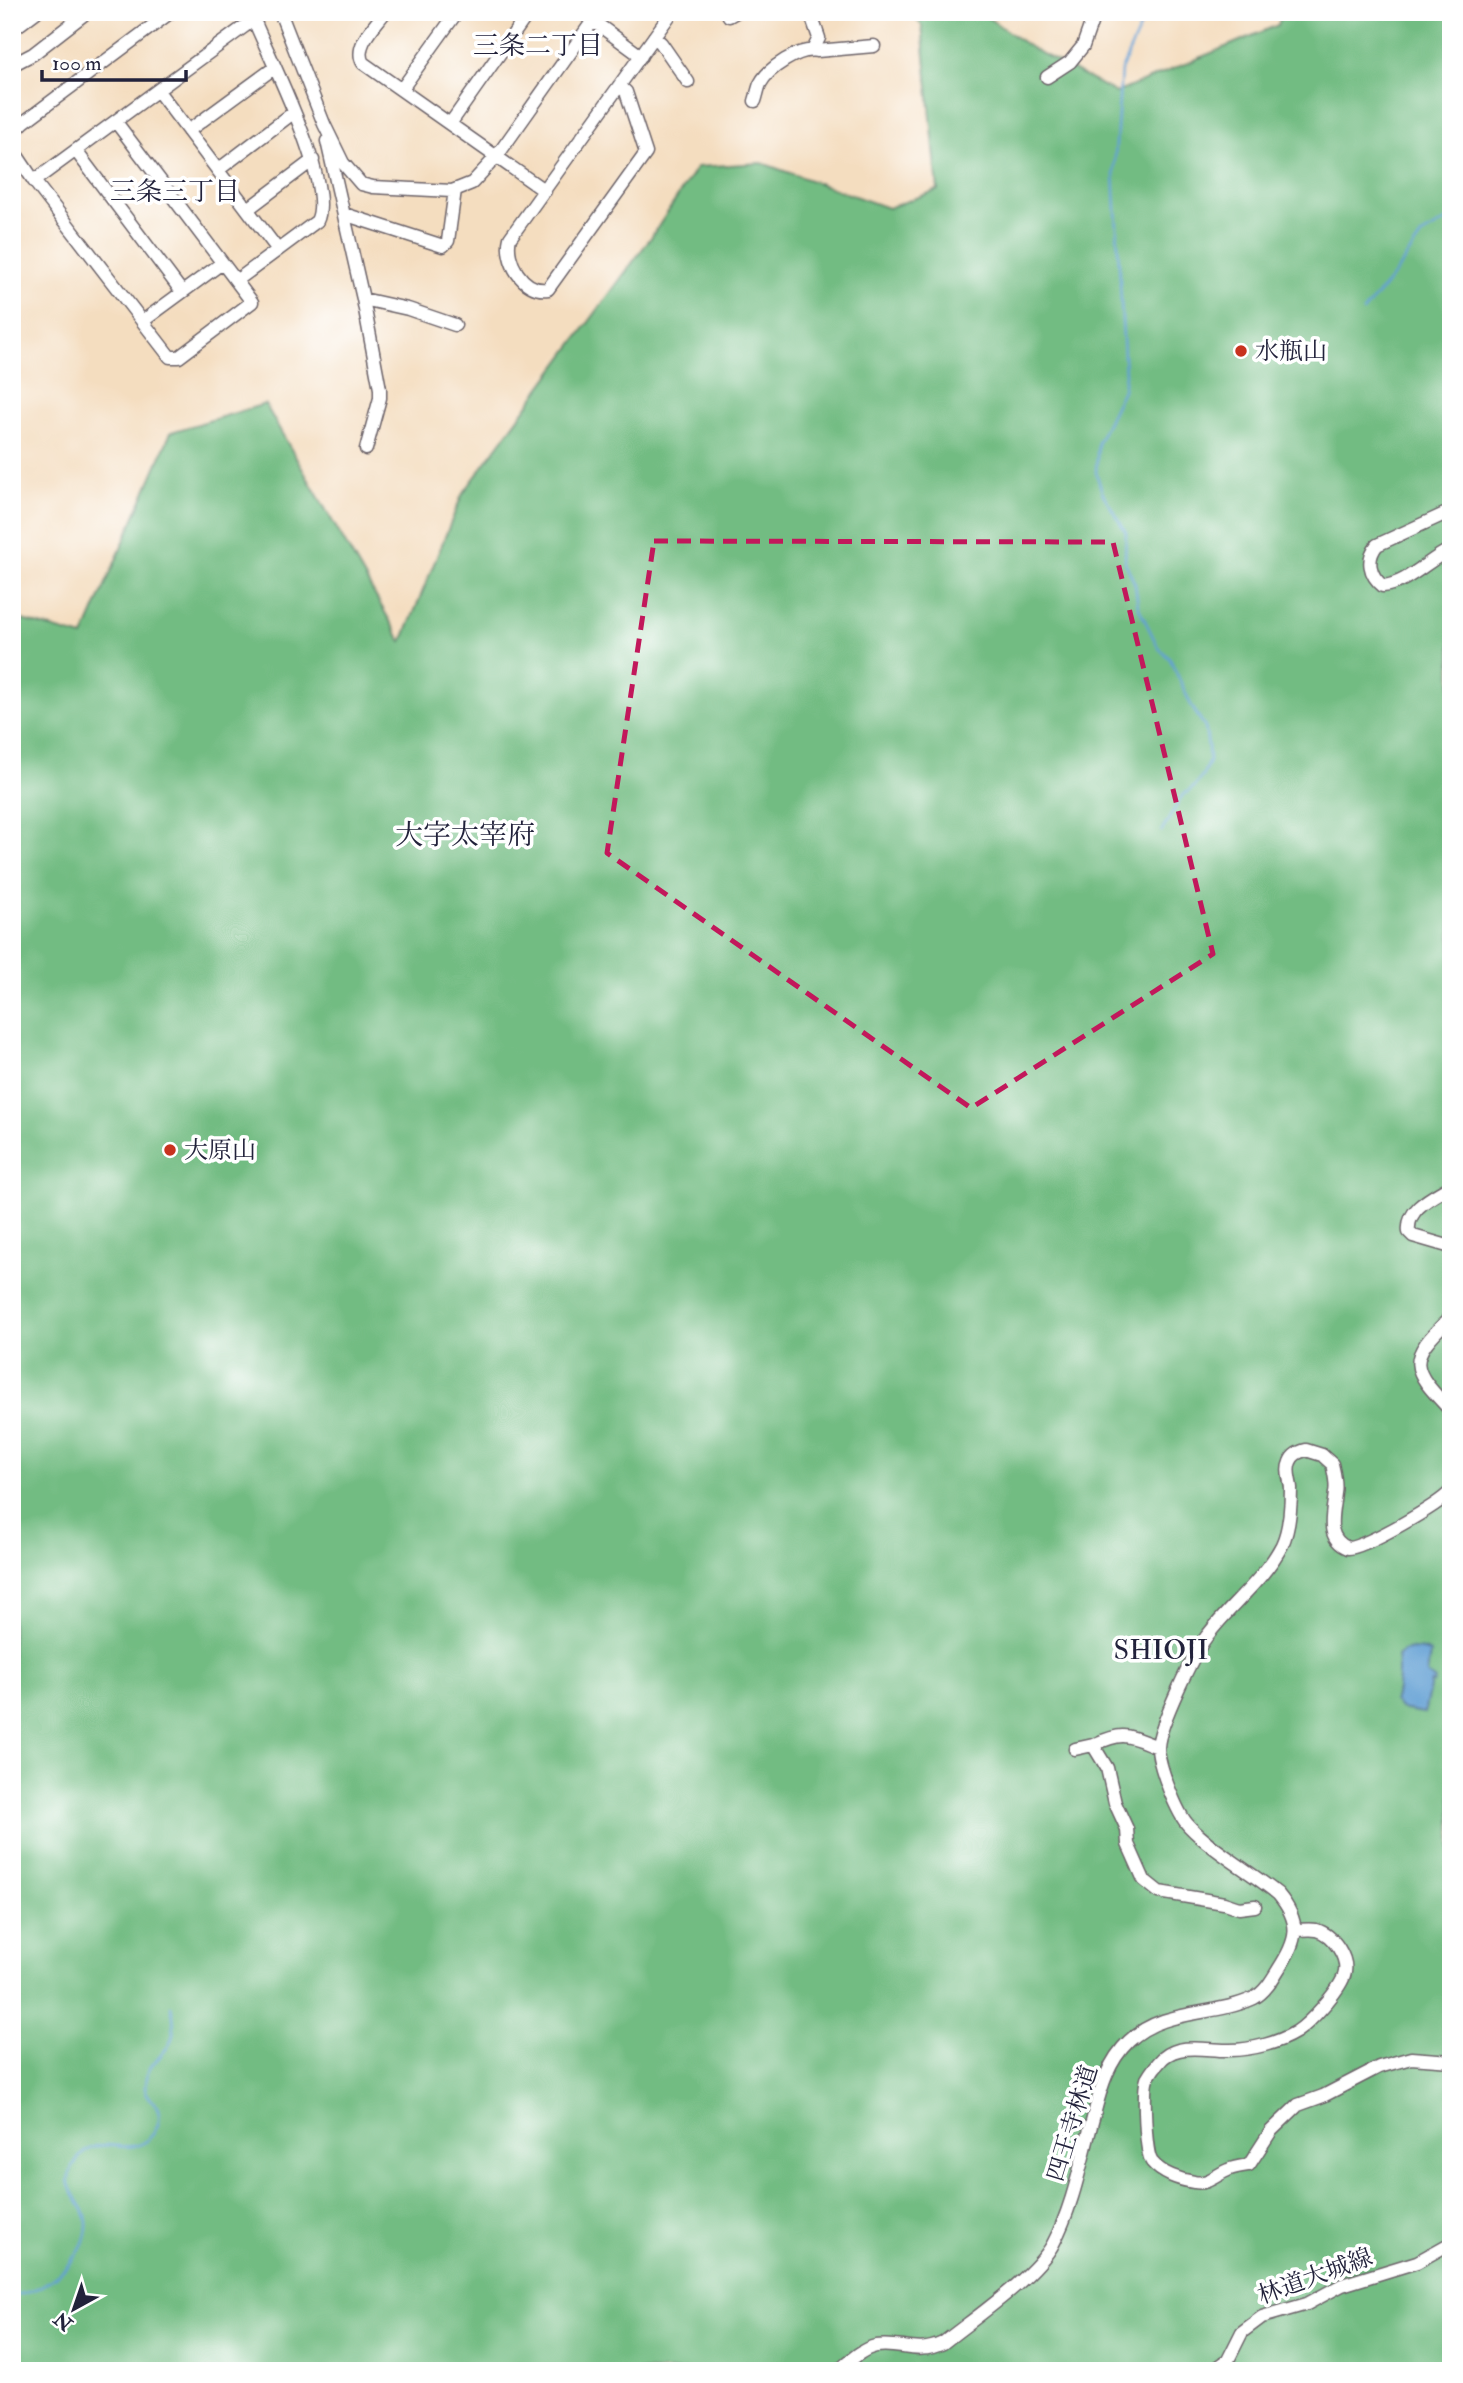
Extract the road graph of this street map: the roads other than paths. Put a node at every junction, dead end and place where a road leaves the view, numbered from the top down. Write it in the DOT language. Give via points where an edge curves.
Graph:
graph roads {
  1 [pos="36,12"];
  2 [pos="87,12"];
  3 [pos="171,12"];
  4 [pos="281,12"];
  5 [pos="457,12"];
  6 [pos="529,12"];
  7 [pos="581,12"];
  8 [pos="672,12"];
  9 [pos="727,12"];
  10 [pos="736,12"];
  11 [pos="810,12"];
  12 [pos="1095,12"];
  13 [pos="383,13"];
  14 [pos="596,17"];
  15 [pos="250,18"];
  16 [pos="12,30"];
  17 [pos="654,37"];
  18 [pos="874,46"];
  19 [pos="813,50"];
  20 [pos="642,56"];
  21 [pos="12,65"];
  22 [pos="274,68"];
  23 [pos="1046,77"];
  24 [pos="688,82"];
  25 [pos="620,86"];
  26 [pos="401,90"];
  27 [pos="158,91"];
  28 [pos="755,101"];
  29 [pos="293,113"];
  30 [pos="116,122"];
  31 [pos="324,124"];
  32 [pos="450,124"];
  33 [pos="188,131"];
  34 [pos="12,138"];
  35 [pos="12,148"];
  36 [pos="76,151"];
  37 [pos="497,156"];
  38 [pos="313,160"];
  39 [pos="218,170"];
  40 [pos="34,181"];
  41 [pos="454,190"];
  42 [pos="545,191"];
  43 [pos="248,209"];
  44 [pos="344,214"];
  45 [pos="278,250"];
  46 [pos="222,262"];
  47 [pos="236,281"];
  48 [pos="182,292"];
  49 [pos="363,299"];
  50 [pos="143,321"];
  51 [pos="455,325"];
  52 [pos="366,449"];
  53 [pos="1451,511"];
  54 [pos="1451,549"];
  55 [pos="1451,1186"];
  56 [pos="1451,1247"];
  57 [pos="1451,1317"];
  58 [pos="1451,1411"];
  59 [pos="1451,1491"];
  60 [pos="1093,1745"];
  61 [pos="1158,1747"];
  62 [pos="1075,1749"];
  63 [pos="1255,1906"];
  64 [pos="1295,1930"];
  65 [pos="1451,2061"];
  66 [pos="1451,2243"];
  67 [pos="838,2371"];
  68 [pos="1213,2371"];
  1 -- 16 [label="street"];
  2 -- 21 [label="street"];
  3 -- 34 [label="street" via="113,63 24,122"];
  4 -- 31 [label="street"];
  5 -- 26 [label="street"];
  6 -- 32 [label="street"];
  7 -- 14 [label="street"];
  8 -- 17 [label="street"];
  9 -- 10 [label="street" via="729,16"];
  11 -- 19 [label="street" via="819,38"];
  12 -- 23 [label="street" via="1083,46 1070,62"];
  13 -- 26 [label="street" via="359,49 360,57"];
  14 -- 20 [label="street"];
  14 -- 37 [label="street"];
  15 -- 22 [label="street"];
  15 -- 27 [label="street"];
  17 -- 20 [label="street"];
  17 -- 24 [label="street"];
  18 -- 19 [label="street"];
  19 -- 28 [label="street" via="782,61 761,82"];
  20 -- 25 [label="street"];
  22 -- 29 [label="street"];
  22 -- 33 [label="street"];
  25 -- 42 [label="street"];
  25 -- 42 [label="street" via="646,153 548,289 542,290 520,277 508,245"];
  26 -- 32 [label="street"];
  27 -- 30 [label="street" via="138,98"];
  27 -- 33 [label="street"];
  29 -- 38 [label="street"];
  29 -- 39 [label="street"];
  30 -- 36 [label="street"];
  30 -- 46 [label="street"];
  31 -- 41 [label="street" via="343,163 361,184"];
  31 -- 44 [label="street"];
  32 -- 37 [label="street"];
  33 -- 39 [label="street"];
  35 -- 40 [label="street"];
  36 -- 40 [label="street"];
  36 -- 48 [label="street"];
  37 -- 41 [label="street" via="472,183"];
  37 -- 42 [label="street"];
  38 -- 43 [label="street"];
  38 -- 45 [label="street" via="320,216"];
  39 -- 43 [label="street"];
  40 -- 50 [label="street"];
  41 -- 44 [label="street" via="448,241 443,246"];
  43 -- 45 [label="street"];
  44 -- 49 [label="street"];
  45 -- 47 [label="street"];
  46 -- 47 [label="street"];
  46 -- 48 [label="street"];
  47 -- 50 [label="street" via="253,302 179,357 170,356"];
  48 -- 50 [label="street"];
  49 -- 51 [label="street"];
  49 -- 52 [label="street" via="380,389"];
  53 -- 54 [label="street" via="1377,545 1369,563 1374,579 1383,586 1397,585"];
  55 -- 56 [label="street" via="1420,1205 1408,1224 1413,1236"];
  57 -- 58 [label="street" via="1423,1347 1419,1368 1426,1386"];
  59 -- 61 [label="street" via="1427,1510 1365,1544 1348,1548 1335,1540 1332,1531 1336,1490 1332,1464 1306,1450 1291,1458 1283,1543 1194,1657"];
  60 -- 61 [label="street" via="1126,1734"];
  60 -- 62 [label="street"];
  60 -- 63 [label="street" via="1107,1768 1115,1803 1128,1829 1128,1844 1153,1889 1234,1907"];
  61 -- 64 [label="street" via="1175,1806 1188,1825 1278,1894"];
  64 -- 65 [label="street" via="1315,1930 1334,1942 1343,1955 1344,1976 1326,2002 1294,2033 1239,2050 1177,2050 1158,2063 1145,2092 1146,2141 1150,2159 1164,2173 1196,2183 1209,2181 1227,2170 1249,2165 1271,2131 1298,2105 1378,2067 1411,2058"];
  64 -- 67 [label="street, 四王寺林道" via="1290,1953 1256,1997 1164,2020 1139,2034 1116,2056 1102,2084 1060,2231 1035,2267 943,2343 915,2350 876,2346"];
  66 -- 68 [label="street, 林道大城線" via="1417,2262 1262,2317 1242,2332 1228,2360"];
}
